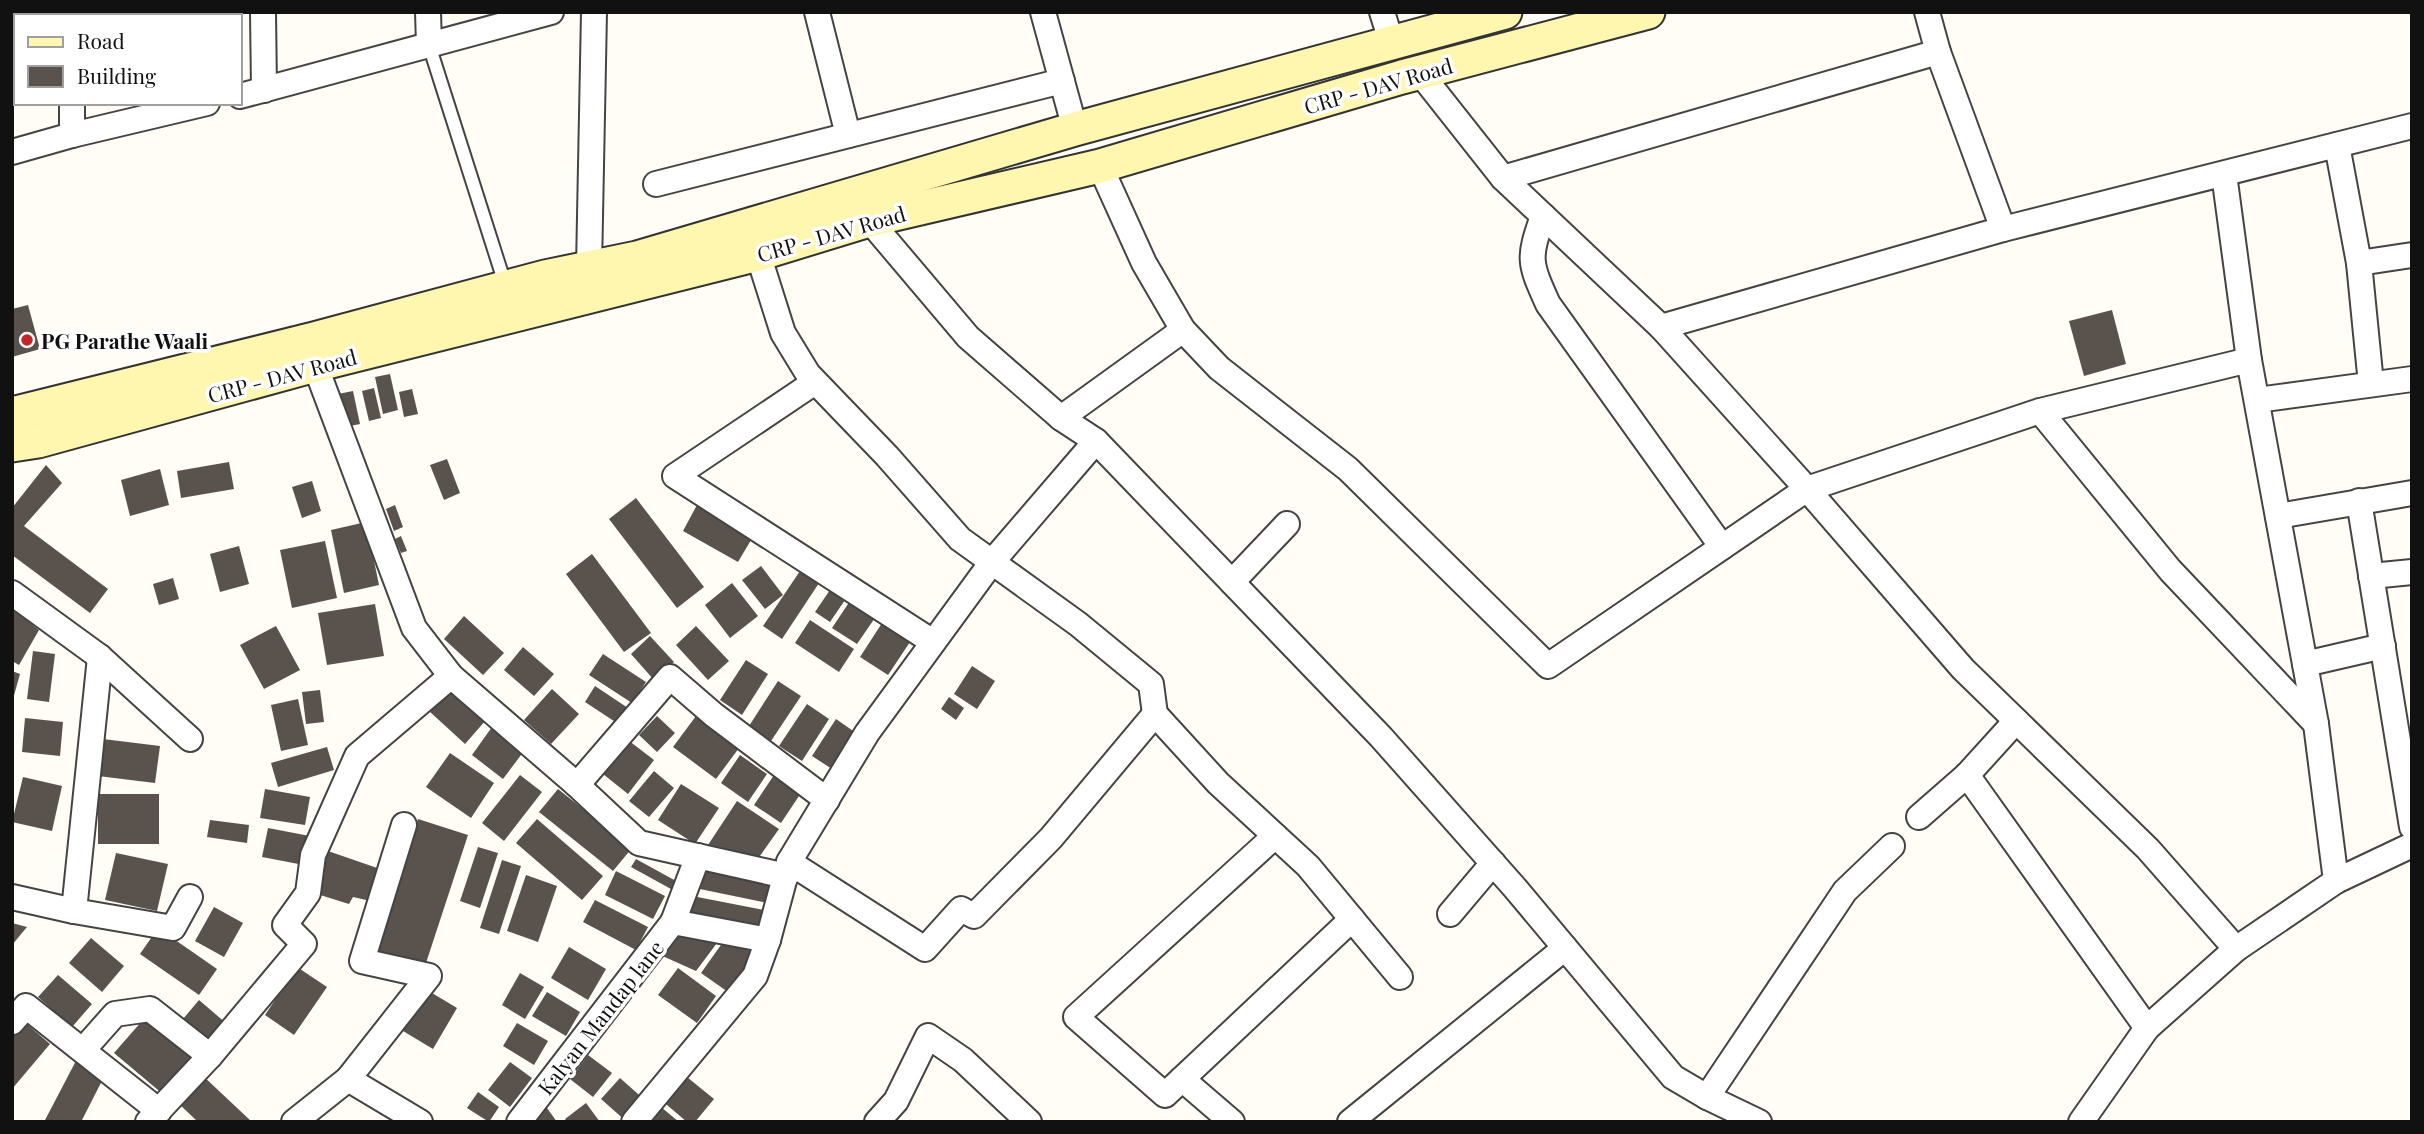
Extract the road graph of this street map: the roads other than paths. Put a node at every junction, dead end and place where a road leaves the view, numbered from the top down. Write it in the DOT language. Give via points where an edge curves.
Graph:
graph roads {
  1 [pos="263,12"];
  2 [pos="428,12"];
  3 [pos="551,12"];
  4 [pos="594,12"];
  5 [pos="817,12"];
  6 [pos="1043,12"];
  7 [pos="1382,12"];
  8 [pos="1505,12"];
  9 [pos="1648,12"];
  10 [pos="1927,12"];
  11 [pos="1392,44"];
  12 [pos="429,45"];
  13 [pos="1938,52"];
  14 [pos="1420,73"];
  15 [pos="1062,81"];
  16 [pos="1217,89"];
  17 [pos="264,90"];
  18 [pos="242,96"];
  19 [pos="72,105"];
  20 [pos="199,105"];
  21 [pos="2412,126"];
  22 [pos="1075,129"];
  23 [pos="1226,129"];
  24 [pos="72,135"];
  25 [pos="848,135"];
  26 [pos="2337,145"];
  27 [pos="12,152"];
  28 [pos="1100,166"];
  29 [pos="2224,174"];
  30 [pos="1503,178"];
  31 [pos="656,184"];
  32 [pos="1543,215"];
  33 [pos="869,220"];
  34 [pos="2003,229"];
  35 [pos="758,254"];
  36 [pos="2412,255"];
  37 [pos="2359,263"];
  38 [pos="589,268"];
  39 [pos="506,288"];
  40 [pos="1661,327"];
  41 [pos="1183,330"];
  42 [pos="2249,360"];
  43 [pos="315,365"];
  44 [pos="2412,379"];
  45 [pos="815,382"];
  46 [pos="2371,384"];
  47 [pos="2257,400"];
  48 [pos="2040,411"];
  49 [pos="12,414"];
  50 [pos="1061,418"];
  51 [pos="1096,441"];
  52 [pos="12,445"];
  53 [pos="1807,489"];
  54 [pos="2412,493"];
  55 [pos="2359,501"];
  56 [pos="2278,516"];
  57 [pos="1287,524"];
  58 [pos="1722,547"];
  59 [pos="992,562"];
  60 [pos="2412,572"];
  61 [pos="2371,576"];
  62 [pos="1232,582"];
  63 [pos="12,593"];
  64 [pos="933,642"];
  65 [pos="2383,646"];
  66 [pos="100,657"];
  67 [pos="2305,664"];
  68 [pos="451,676"];
  69 [pos="2400,680"];
  70 [pos="1155,715"];
  71 [pos="2016,721"];
  72 [pos="2316,724"];
  73 [pos="190,739"];
  74 [pos="1966,775"];
  75 [pos="578,785"];
  76 [pos="827,800"];
  77 [pos="1919,817"];
  78 [pos="404,825"];
  79 [pos="2412,827"];
  80 [pos="1275,836"];
  81 [pos="2412,845"];
  82 [pos="1892,846"];
  83 [pos="698,856"];
  84 [pos="1493,863"];
  85 [pos="788,869"];
  86 [pos="2336,881"];
  87 [pos="12,897"];
  88 [pos="190,897"];
  89 [pos="74,911"];
  90 [pos="1450,914"];
  91 [pos="1352,919"];
  92 [pos="673,922"];
  93 [pos="768,940"];
  94 [pos="1565,948"];
  95 [pos="2236,949"];
  96 [pos="1400,977"];
  97 [pos="12,1022"];
  98 [pos="2147,1028"];
  99 [pos="83,1050"];
  100 [pos="209,1056"];
  101 [pos="348,1079"];
  102 [pos="1182,1079"];
  103 [pos="1707,1097"];
  104 [pos="154,1116"];
  105 [pos="294,1122"];
  106 [pos="420,1122"];
  107 [pos="519,1122"];
  108 [pos="634,1122"];
  109 [pos="877,1122"];
  110 [pos="1029,1122"];
  111 [pos="1232,1122"];
  112 [pos="1350,1122"];
  113 [pos="1759,1122"];
  114 [pos="2081,1122"];
  1 -- 17 [label="street"];
  2 -- 12 [label="street"];
  3 -- 12 [label="street"];
  4 -- 38 [label="street"];
  5 -- 25 [label="street"];
  6 -- 15 [label="street"];
  7 -- 11 [label="street"];
  8 -- 11 [label="street, CRP - DAV Road"];
  9 -- 14 [label="street, CRP - DAV Road"];
  10 -- 13 [label="street"];
  11 -- 16 [label="street, CRP - DAV Road"];
  12 -- 17 [label="street"];
  12 -- 39 [label="lane"];
  13 -- 30 [label="street"];
  13 -- 34 [label="street"];
  14 -- 23 [label="street, CRP - DAV Road"];
  14 -- 30 [label="street"];
  15 -- 22 [label="street"];
  15 -- 25 [label="street"];
  16 -- 22 [label="street, CRP - DAV Road"];
  16 -- 23 [label="street"];
  17 -- 18 [label="street"];
  19 -- 24 [label="street"];
  20 -- 24 [label="street"];
  21 -- 26 [label="street"];
  22 -- 38 [label="street, CRP - DAV Road" via="637,258"];
  23 -- 28 [label="street, CRP - DAV Road"];
  24 -- 27 [label="street"];
  25 -- 31 [label="street"];
  26 -- 29 [label="street"];
  26 -- 37 [label="street"];
  28 -- 33 [label="street, CRP - DAV Road"];
  28 -- 41 [label="street" via="1144,264"];
  29 -- 34 [label="street"];
  29 -- 42 [label="street"];
  30 -- 32 [label="street"];
  32 -- 40 [label="street"];
  32 -- 58 [label="street" via="1531,249 1534,273 1548,304"];
  33 -- 35 [label="street, CRP - DAV Road"];
  33 -- 50 [label="street" via="968,337"];
  34 -- 40 [label="street"];
  35 -- 43 [label="street, CRP - DAV Road"];
  35 -- 45 [label="street" via="783,333"];
  36 -- 37 [label="street"];
  37 -- 46 [label="street"];
  38 -- 39 [label="street, CRP - DAV Road"];
  39 -- 49 [label="street, CRP - DAV Road"];
  40 -- 53 [label="street"];
  41 -- 50 [label="street"];
  41 -- 58 [label="street" via="1219,368 1348,469 1548,666"];
  42 -- 47 [label="street"];
  42 -- 48 [label="street"];
  43 -- 52 [label="street, CRP - DAV Road"];
  43 -- 68 [label="street" via="414,628"];
  44 -- 46 [label="street"];
  45 -- 59 [label="street" via="960,540"];
  45 -- 64 [label="street" via="675,476"];
  46 -- 47 [label="street"];
  47 -- 56 [label="street"];
  48 -- 53 [label="street"];
  48 -- 72 [label="street" via="2170,570"];
  50 -- 51 [label="street"];
  51 -- 59 [label="street"];
  51 -- 62 [label="street"];
  53 -- 58 [label="street"];
  53 -- 71 [label="street" via="1963,669"];
  54 -- 55 [label="street"];
  55 -- 56 [label="street"];
  55 -- 61 [label="street"];
  56 -- 67 [label="street"];
  57 -- 62 [label="street"];
  59 -- 64 [label="street"];
  59 -- 70 [label="street" via="1151,684"];
  60 -- 61 [label="street"];
  61 -- 65 [label="street"];
  62 -- 84 [label="street" via="1381,737"];
  63 -- 66 [label="street"];
  64 -- 76 [label="street" via="867,733"];
  65 -- 67 [label="street"];
  65 -- 69 [label="street"];
  66 -- 73 [label="street"];
  66 -- 89 [label="street"];
  67 -- 72 [label="street"];
  68 -- 75 [label="street"];
  68 -- 100 [label="street" via="357,756 313,855 308,893 285,925 304,944"];
  69 -- 79 [label="street"];
  70 -- 80 [label="street"];
  70 -- 85 [label="street" via="1051,838 974,916 961,909 925,949"];
  71 -- 74 [label="street"];
  71 -- 95 [label="street" via="2148,849"];
  72 -- 86 [label="street"];
  74 -- 77 [label="street"];
  74 -- 98 [label="street"];
  75 -- 76 [label="street" via="670,677"];
  75 -- 83 [label="street" via="639,843"];
  76 -- 85 [label="street"];
  78 -- 101 [label="street" via="362,961 429,976"];
  80 -- 91 [label="street" via="1308,866"];
  80 -- 102 [label="street" via="1076,1017 1165,1095"];
  81 -- 86 [label="street"];
  82 -- 103 [label="street" via="1845,891"];
  83 -- 85 [label="street"];
  83 -- 92 [label="street"];
  84 -- 90 [label="street"];
  84 -- 94 [label="street"];
  85 -- 93 [label="street"];
  86 -- 95 [label="street"];
  87 -- 89 [label="street"];
  88 -- 89 [label="street" via="173,928"];
  91 -- 96 [label="street"];
  91 -- 102 [label="street"];
  92 -- 93 [label="street, Kalyan Mandap lane"];
  92 -- 107 [label="street, Kalyan Mandap lane"];
  93 -- 108 [label="street" via="755,976"];
  94 -- 103 [label="street" via="1673,1077"];
  94 -- 112 [label="street"];
  95 -- 98 [label="street"];
  97 -- 99 [label="street" via="26,1006"];
  98 -- 114 [label="street"];
  99 -- 100 [label="street" via="115,1014 150,1009"];
  99 -- 104 [label="street"];
  100 -- 104 [label="street"];
  101 -- 105 [label="street"];
  101 -- 106 [label="street"];
  102 -- 111 [label="street"];
  103 -- 113 [label="street"];
  109 -- 110 [label="street" via="896,1101 928,1037 963,1060"];
}
